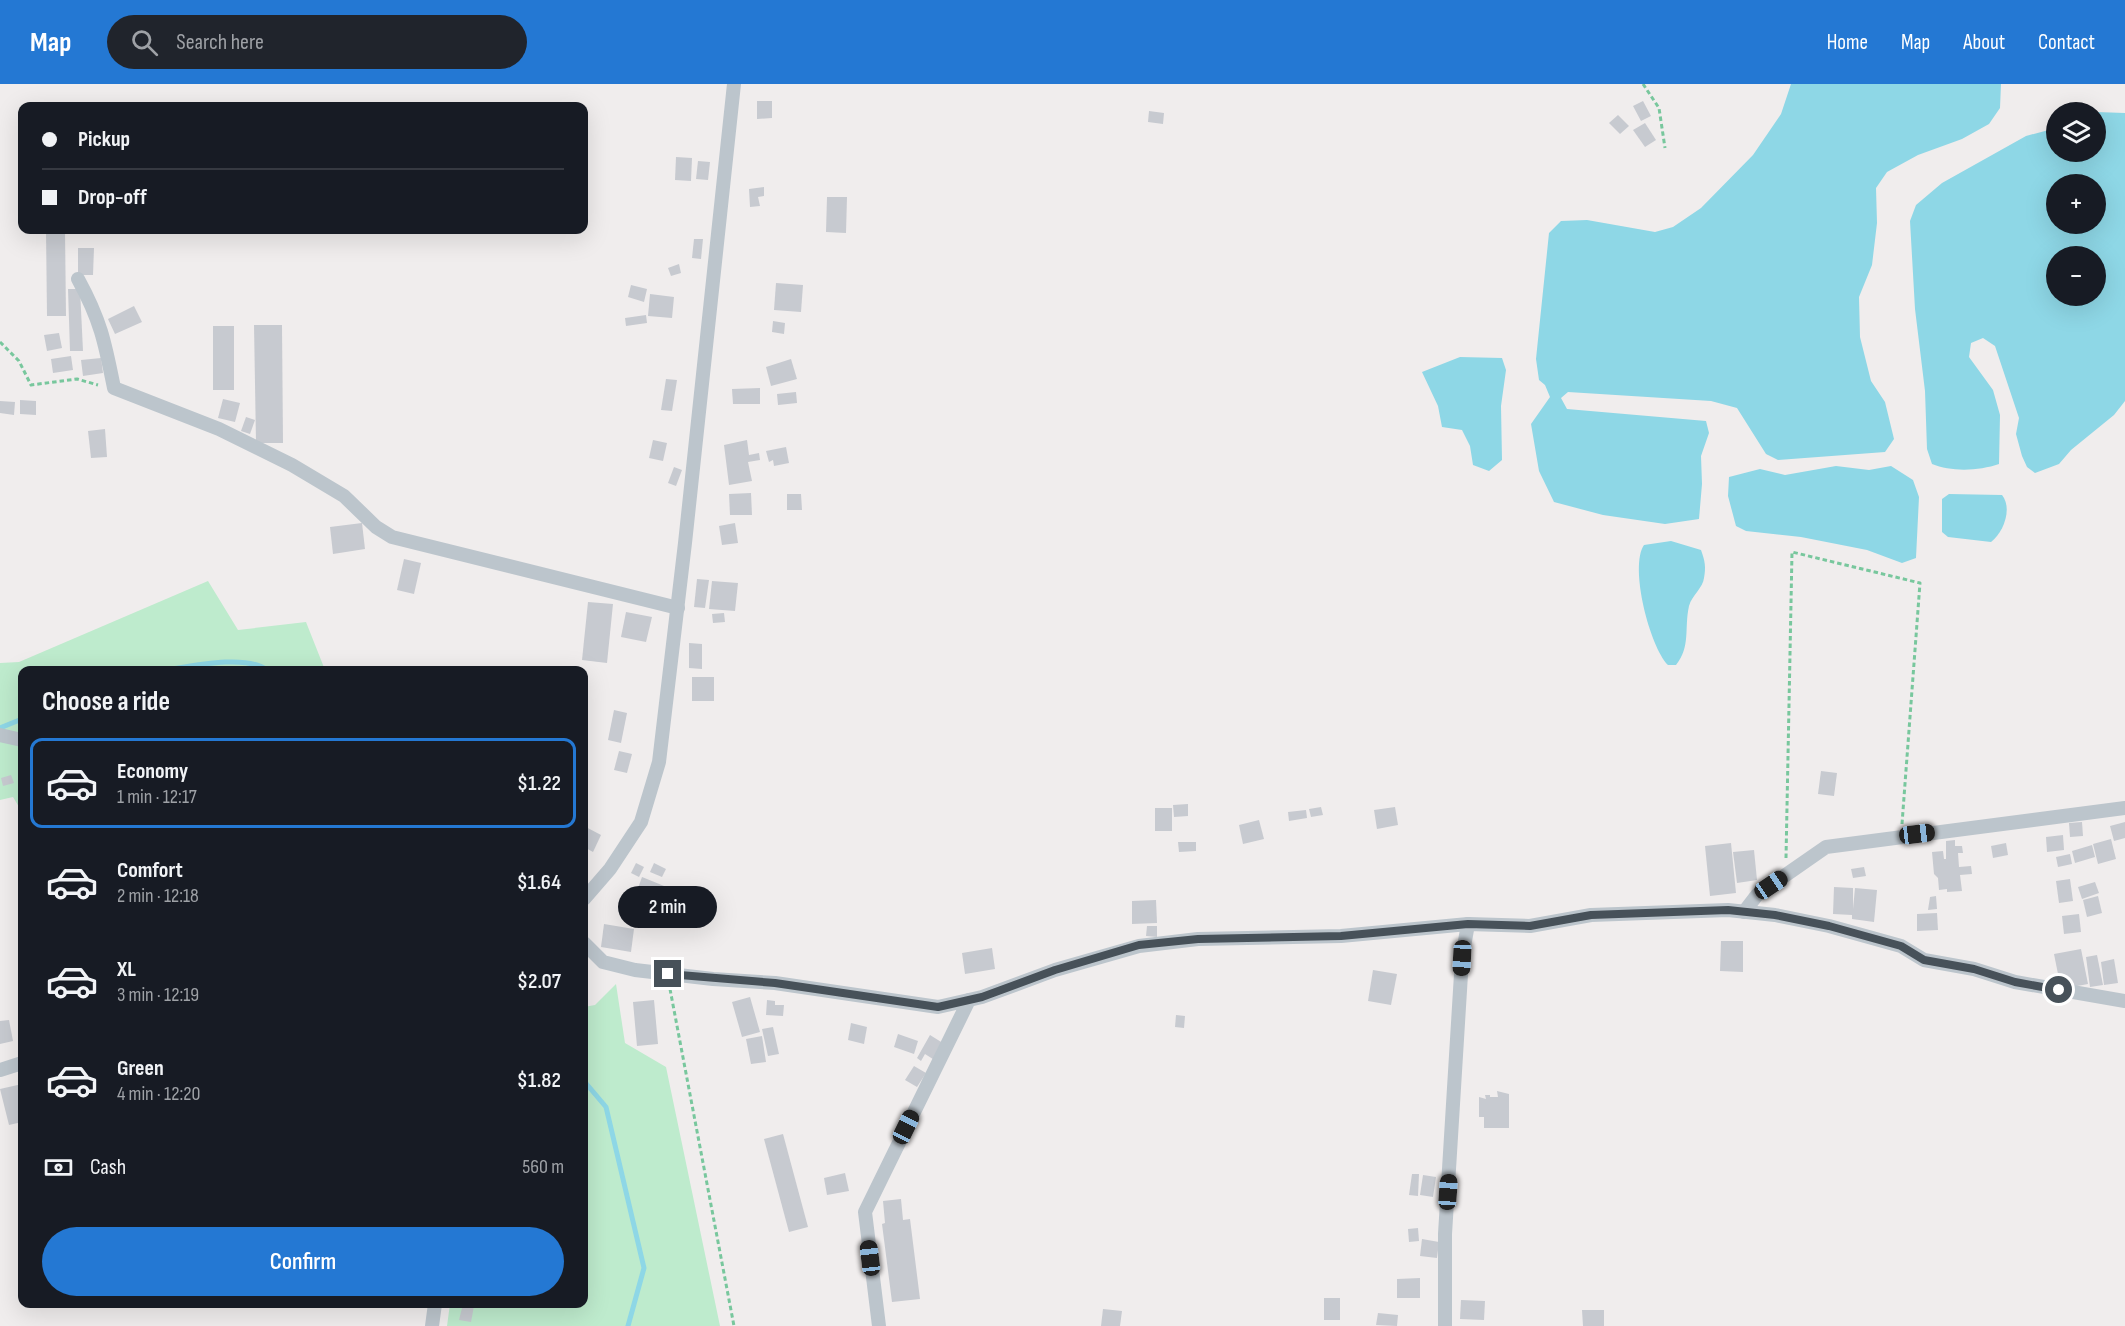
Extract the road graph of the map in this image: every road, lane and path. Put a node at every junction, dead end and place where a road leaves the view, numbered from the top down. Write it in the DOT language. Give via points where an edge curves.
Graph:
graph roads {
  1 [pos="734,84"];
  2 [pos="1643,84"];
  3 [pos="1665,148"];
  4 [pos="78,279"];
  5 [pos="0,342"];
  6 [pos="114,388"];
  7 [pos="678,608"];
  8 [pos="0,735"];
  9 [pos="18,739"];
  10 [pos="2125,808"];
  11 [pos="1901,836"];
  12 [pos="1786,875"];
  13 [pos="588,894"];
  14 [pos="1744,912"];
  15 [pos="1468,924"];
  16 [pos="588,947"];
  17 [pos="668,974"];
  18 [pos="969,1000"];
  19 [pos="2125,1001"];
  20 [pos="18,1064"];
  21 [pos="0,1070"];
  22 [pos="434,1308"];
  23 [pos="432,1326"];
  24 [pos="734,1326"];
  25 [pos="879,1326"];
  26 [pos="1445,1326"];
  1 -- 7 [label="street"];
  2 -- 3 [label="path" via="1659,108"];
  4 -- 6 [label="street" via="105,339"];
  5 -- 6 [label="path" via="19,361 31,385 77,379"];
  6 -- 7 [label="street" via="219,429 292,465 344,496 392,537"];
  7 -- 13 [label="street" via="659,762 641,822"];
  8 -- 9 [label="street"];
  10 -- 11 [label="street"];
  11 -- 12 [label="street" via="1826,847"];
  11 -- 12 [label="path" via="1920,583 1792,552"];
  12 -- 14 [label="street" via="1757,895"];
  14 -- 15 [label="street" via="1591,915 1530,926"];
  14 -- 19 [label="street" via="1829,926 1901,946 1924,960 1974,969 2015,982"];
  15 -- 18 [label="street" via="1341,936 1198,939 1139,945"];
  15 -- 26 [label="street" via="1462,958 1445,1234"];
  16 -- 17 [label="street" via="603,962"];
  17 -- 18 [label="street" via="775,983 938,1007"];
  17 -- 24 [label="path"];
  18 -- 25 [label="street" via="865,1212"];
  20 -- 21 [label="street"];
  22 -- 23 [label="street"];
}
